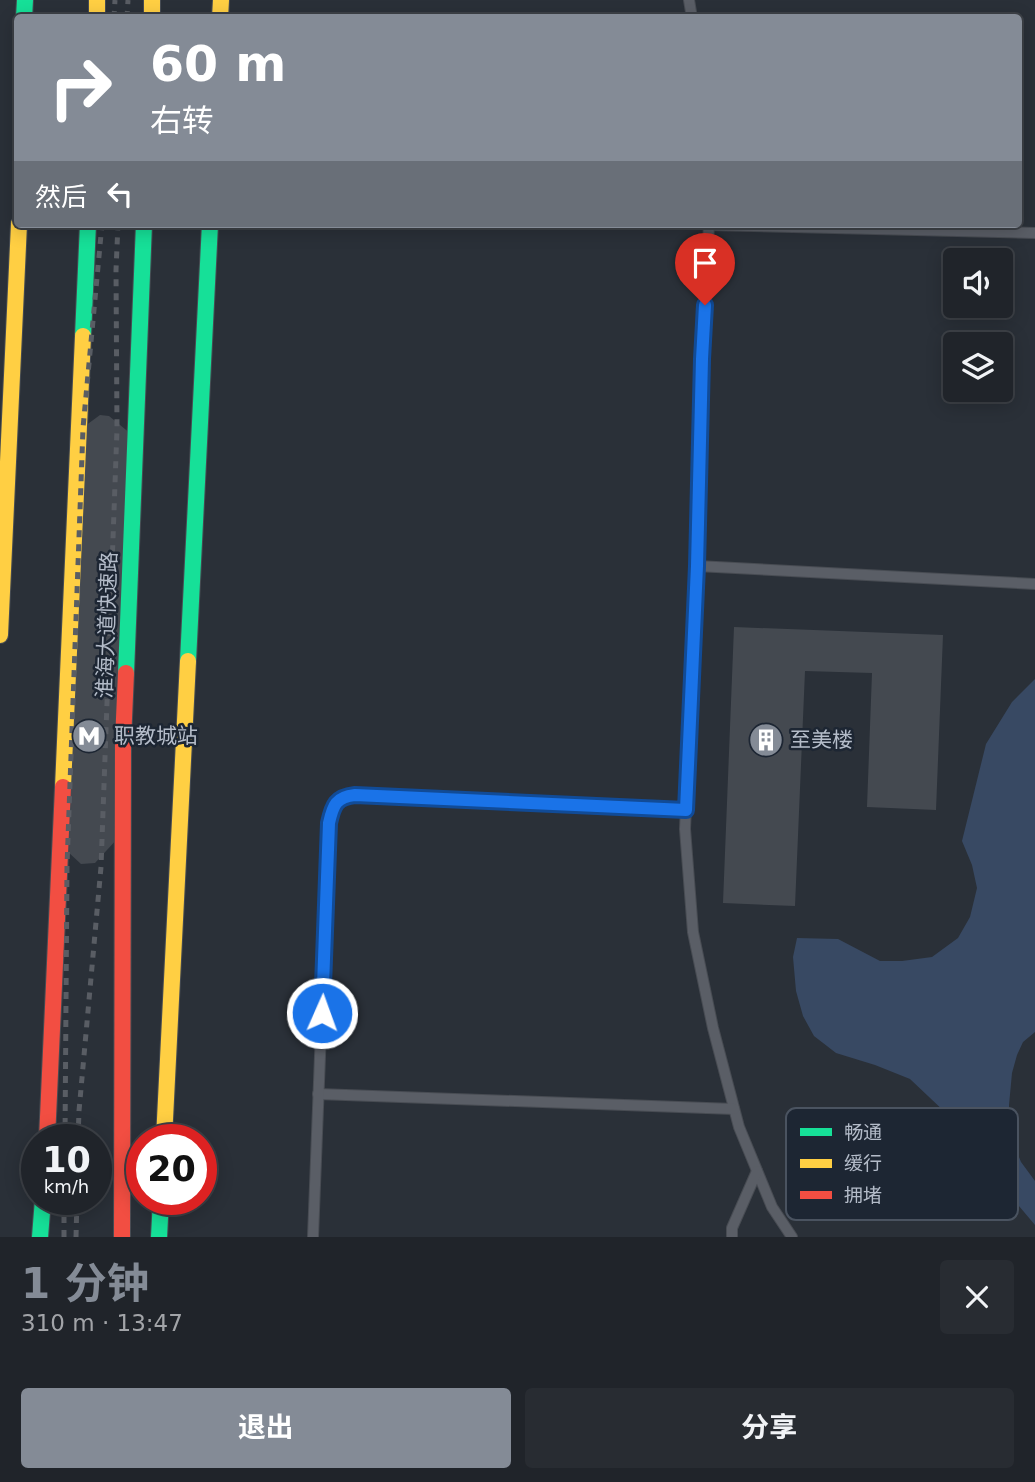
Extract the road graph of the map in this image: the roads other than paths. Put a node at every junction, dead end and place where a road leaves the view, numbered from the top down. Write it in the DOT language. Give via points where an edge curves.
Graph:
graph roads {
  1 [pos="19,228"];
  2 [pos="88,228"];
  3 [pos="144,228"];
  4 [pos="210,228"];
  5 [pos="709,228"];
  6 [pos="854,228"];
  7 [pos="1035,233"];
  8 [pos="697,566"];
  9 [pos="1035,584"];
  10 [pos="0,635"];
  11 [pos="686,810"];
  12 [pos="318,1094"];
  13 [pos="734,1109"];
  14 [pos="48,1124"];
  15 [pos="165,1124"];
  16 [pos="757,1171"];
  17 [pos="42,1215"];
  18 [pos="160,1215"];
  19 [pos="40,1237"];
  20 [pos="122,1237"];
  21 [pos="159,1237"];
  22 [pos="313,1237"];
  23 [pos="732,1237"];
  24 [pos="792,1237"];
  1 -- 10 [label="highway"];
  2 -- 14 [label="highway, 淮海大道快速路"];
  3 -- 20 [label="highway, 淮海大道快速路" via="123,741"];
  4 -- 15 [label="highway"];
  5 -- 8 [label="lane"];
  6 -- 7 [label="lane"];
  8 -- 9 [label="lane"];
  8 -- 11 [label="lane"];
  11 -- 12 [label="lane" via="355,795 340,799 329,823"];
  11 -- 13 [label="lane" via="693,932"];
  12 -- 13 [label="lane"];
  12 -- 22 [label="lane"];
  13 -- 16 [label="lane"];
  16 -- 23 [label="lane"];
  16 -- 24 [label="lane" via="772,1207"];
  17 -- 19 [label="highway"];
  18 -- 21 [label="highway"];
}
